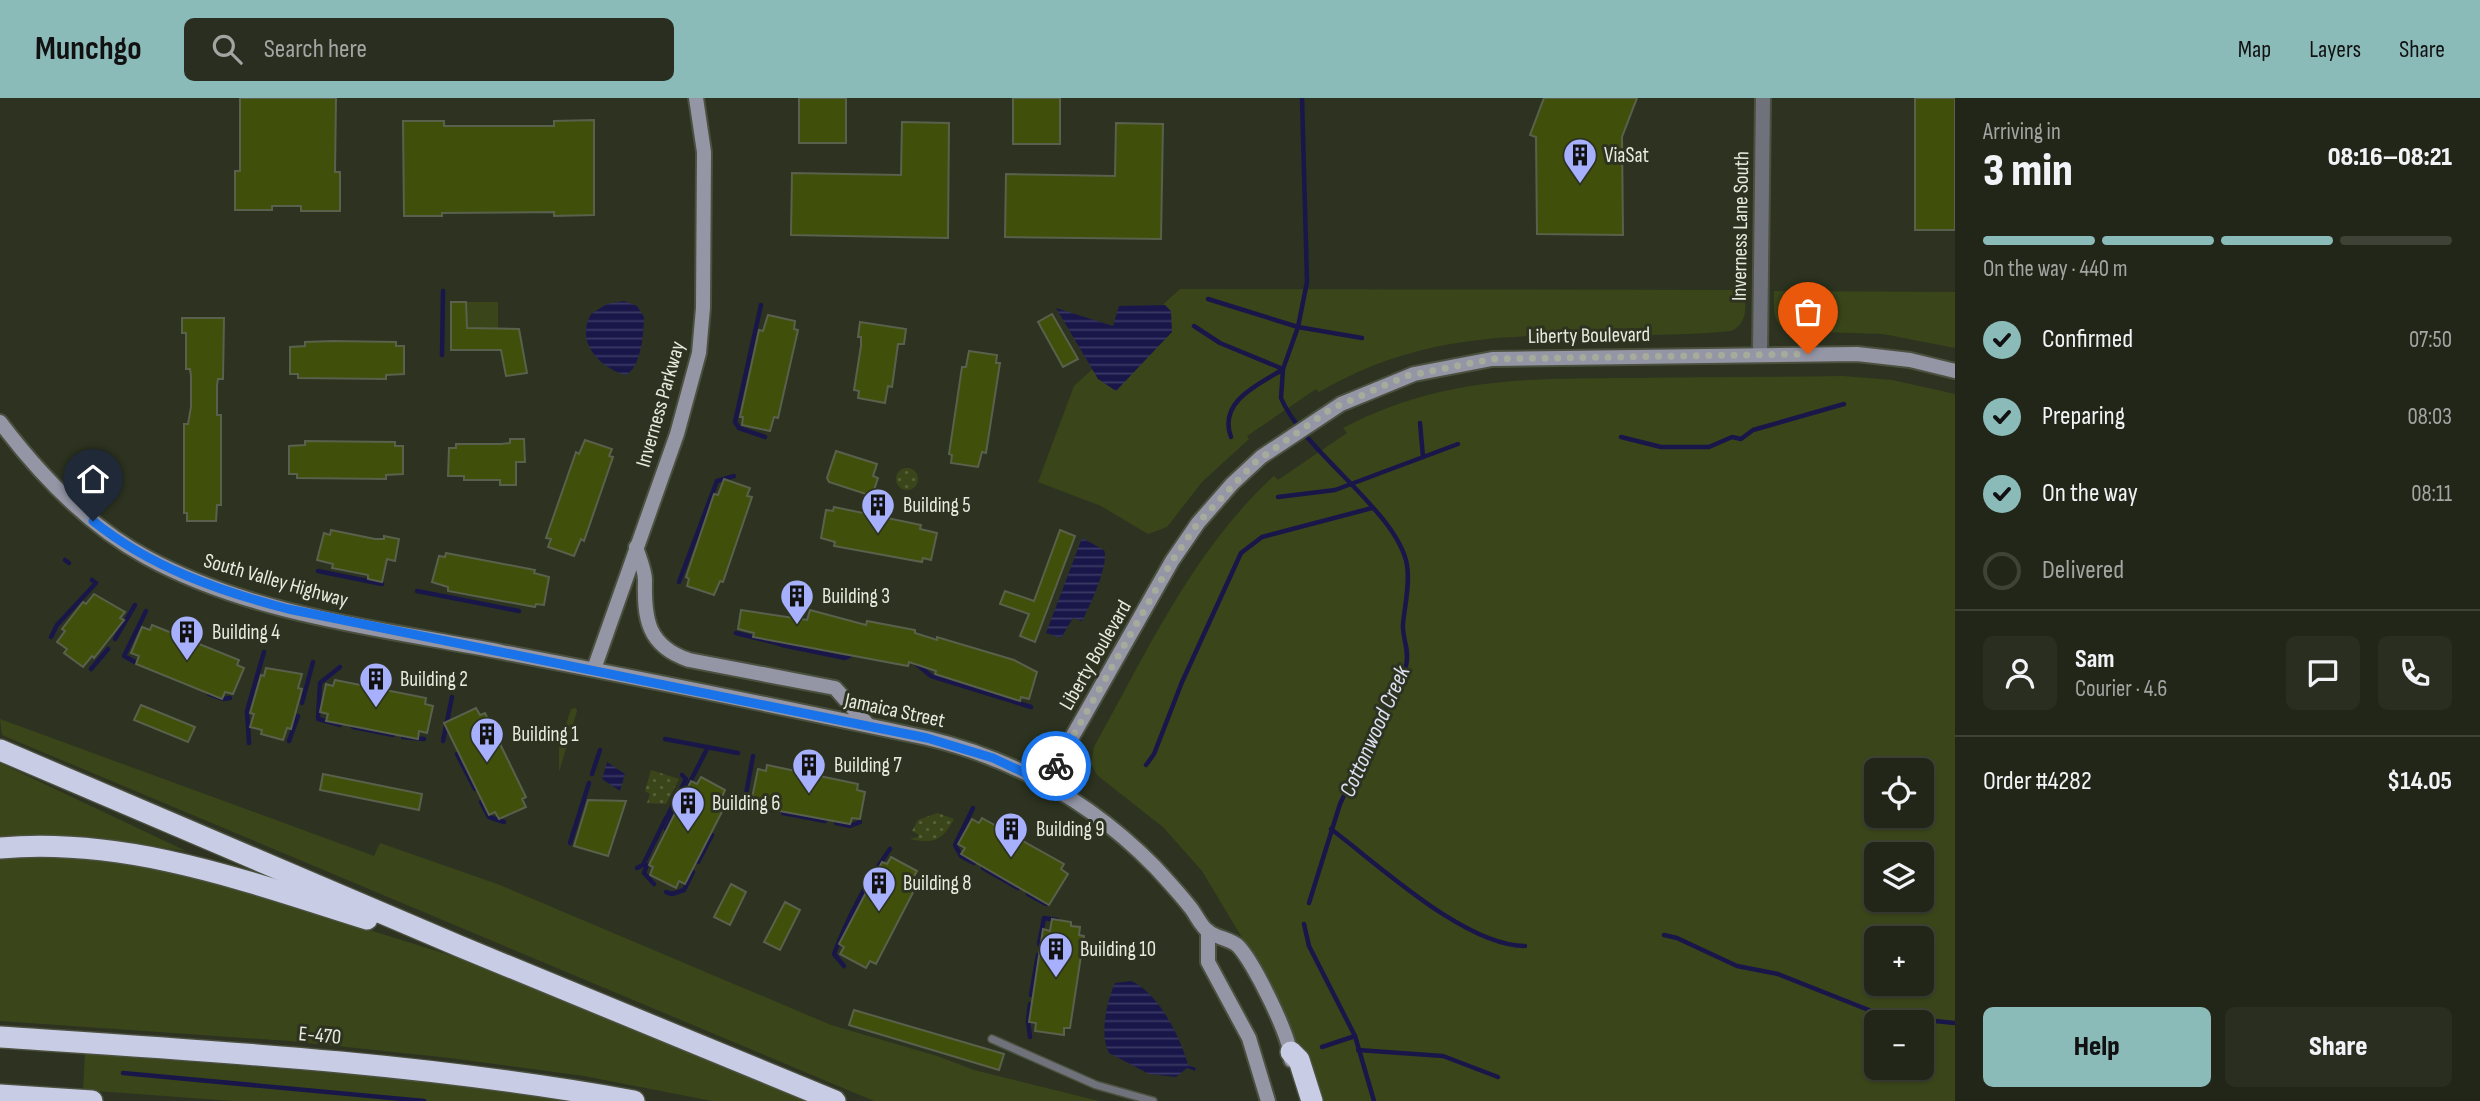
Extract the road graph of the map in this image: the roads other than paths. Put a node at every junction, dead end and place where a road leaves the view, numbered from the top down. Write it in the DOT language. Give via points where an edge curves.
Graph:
graph roads {
  1 [pos="696,98"];
  2 [pos="1763,98"];
  3 [pos="1760,354"];
  4 [pos="1955,371"];
  5 [pos="0,422"];
  6 [pos="636,547"];
  7 [pos="594,669"];
  8 [pos="868,725"];
  9 [pos="0,750"];
  10 [pos="1046,783"];
  11 [pos="0,848"];
  12 [pos="1208,931"];
  13 [pos="459,946"];
  14 [pos="0,1037"];
  15 [pos="992,1039"];
  16 [pos="1292,1052"];
  17 [pos="0,1095"];
  18 [pos="92,1101"];
  19 [pos="634,1101"];
  20 [pos="835,1101"];
  21 [pos="1153,1101"];
  22 [pos="1268,1101"];
  23 [pos="1302,1101"];
  24 [pos="1312,1101"];
  1 -- 6 [label="main road, Inverness Parkway" via="704,152 701,336 682,418"];
  2 -- 3 [label="street, Inverness Lane South"];
  3 -- 4 [label="main road, Liberty Boulevard" via="1867,355"];
  3 -- 10 [label="main road, Liberty Boulevard" via="1481,360 1390,382 1331,409 1261,457 1225,492 1179,550"];
  5 -- 7 [label="main road, South Valley Highway" via="48,480 83,513 129,547 177,572 316,616"];
  6 -- 7 [label="main road, Inverness Parkway"];
  6 -- 8 [label="main road" via="645,579 642,600 646,618 667,650 689,660 835,688"];
  7 -- 8 [label="main road, Jamaica Street"];
  8 -- 10 [label="main road, Jamaica Street" via="961,747"];
  9 -- 13 [label="highway"];
  10 -- 12 [label="main road, Jamaica Street" via="1128,841 1171,884"];
  11 -- 13 [label="highway" via="65,847 203,867"];
  12 -- 16 [label="main road, Jamaica Street" via="1237,945"];
  12 -- 22 [label="main road" via="1208,962 1249,1038"];
  13 -- 20 [label="highway"];
  14 -- 19 [label="highway, E-470" via="335,1060"];
  15 -- 21 [label="lane" via="1096,1085"];
  16 -- 23 [label="main road, Jamaica Street"];
  16 -- 24 [label="highway"];
  17 -- 18 [label="highway"];
}
